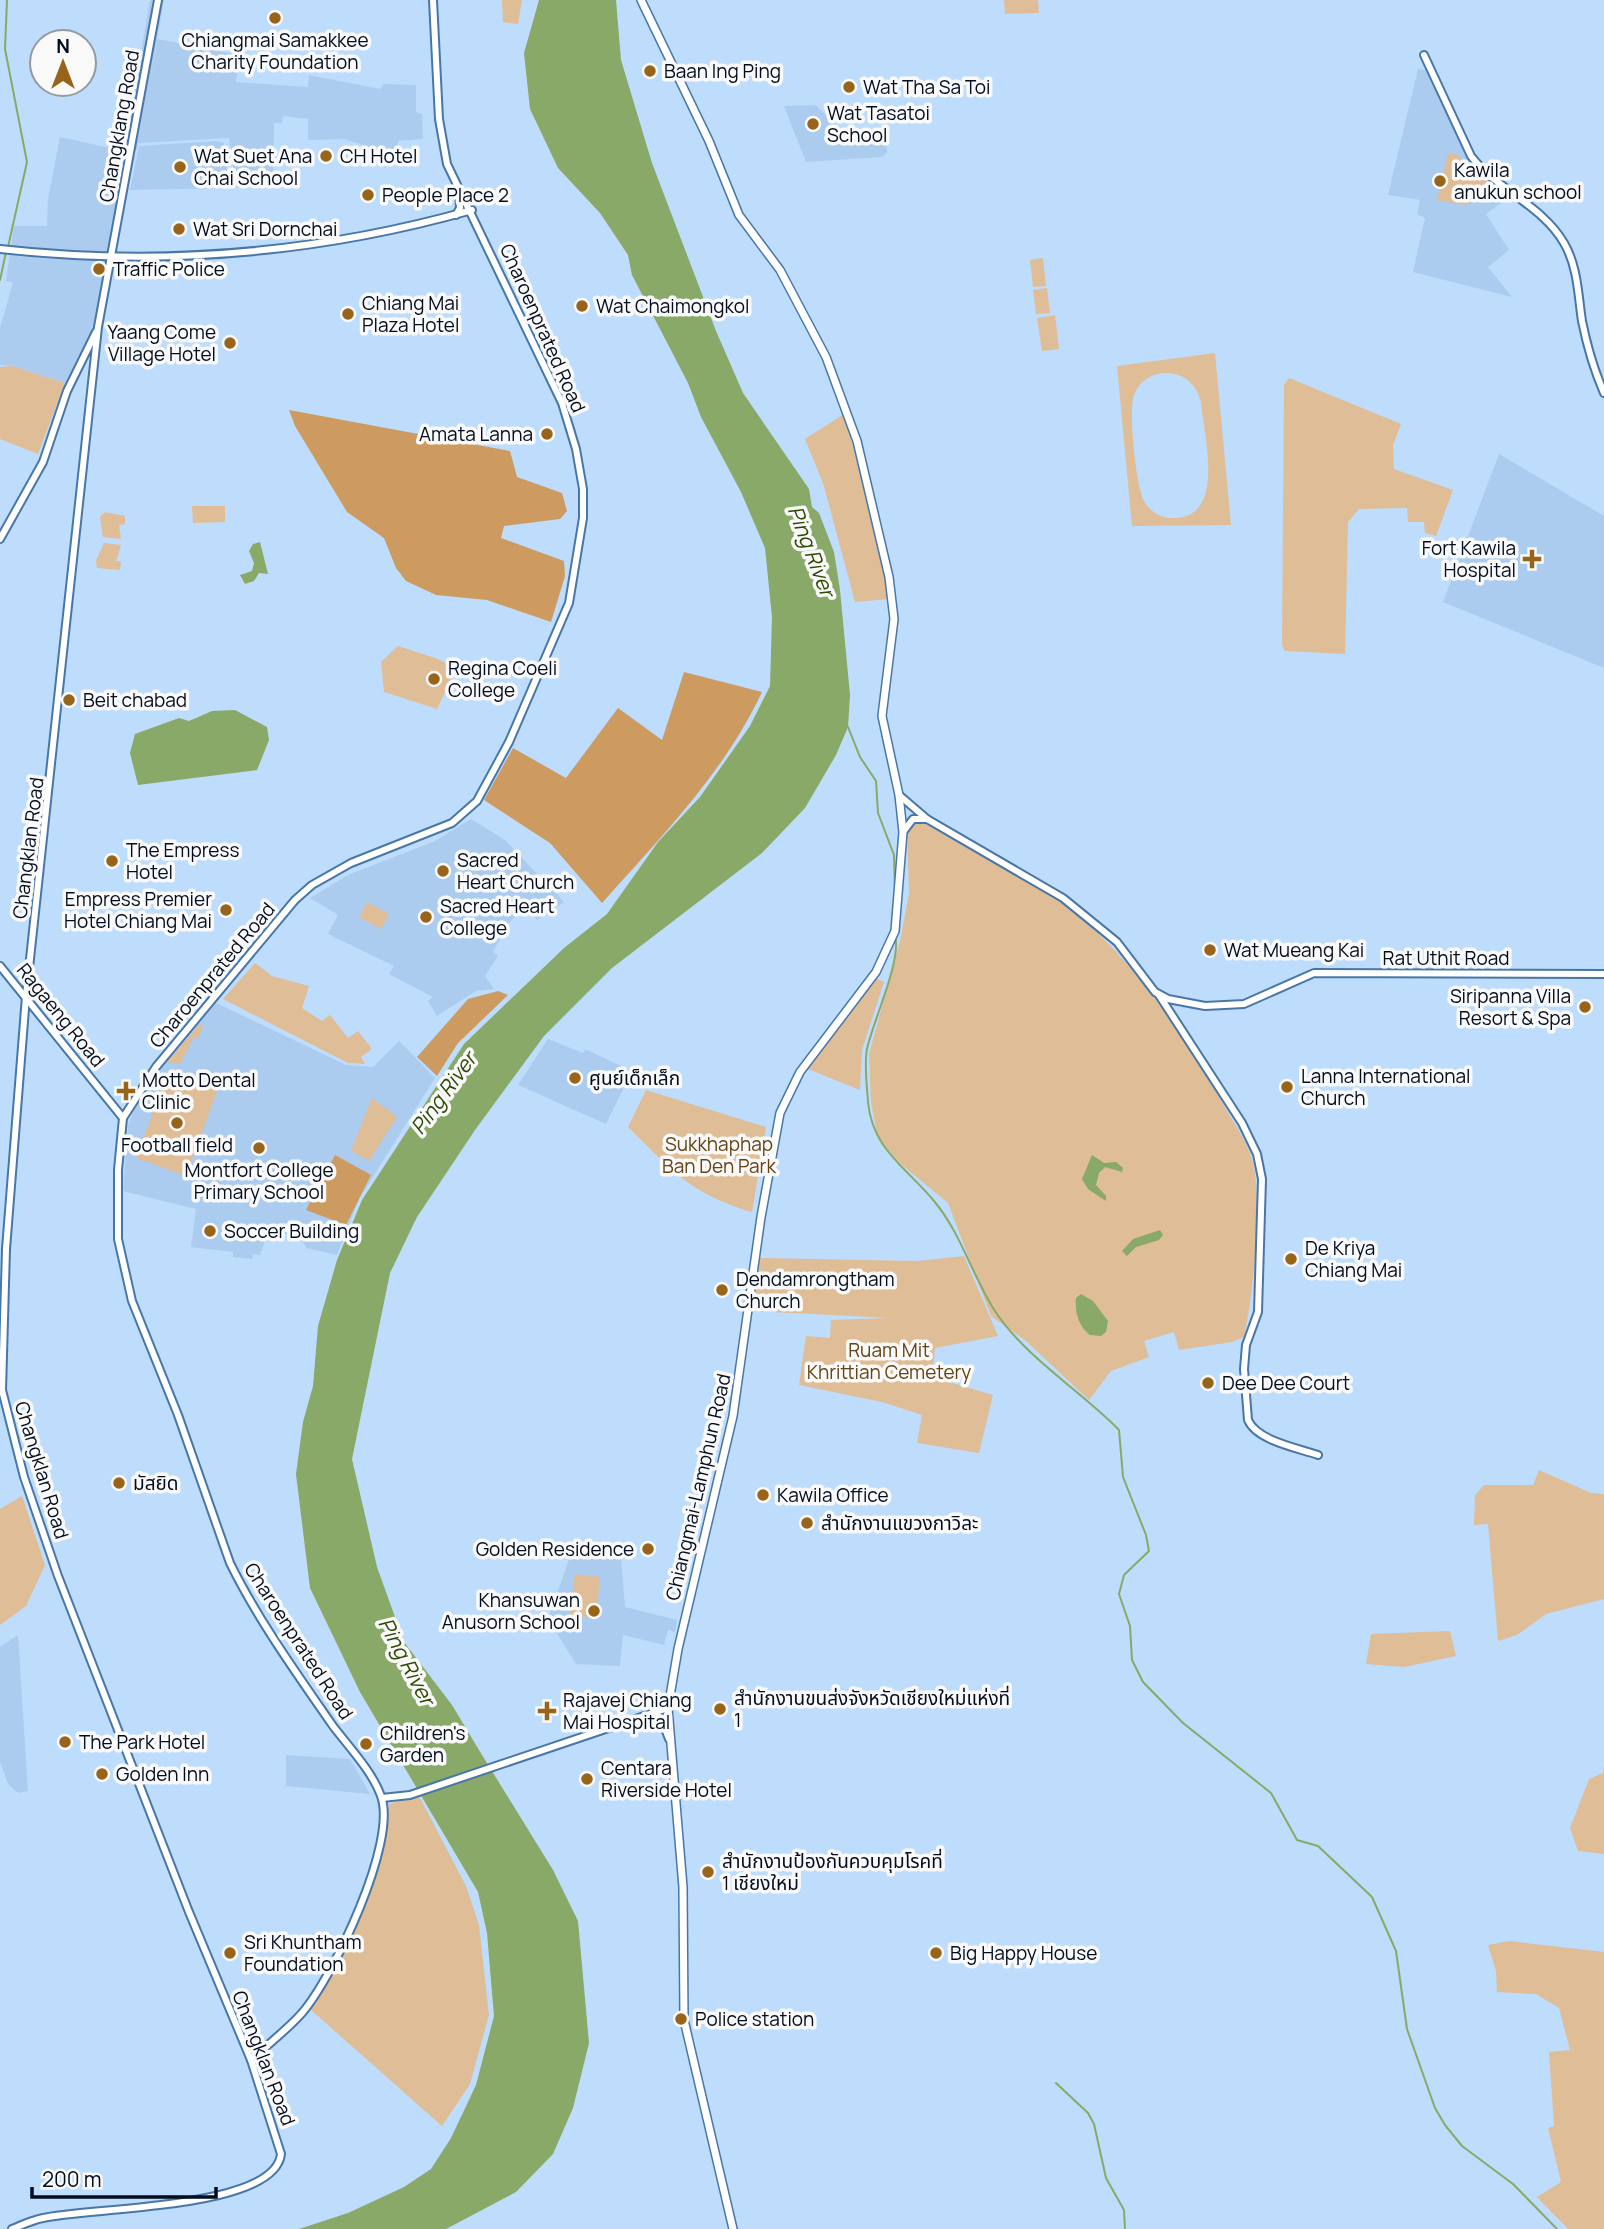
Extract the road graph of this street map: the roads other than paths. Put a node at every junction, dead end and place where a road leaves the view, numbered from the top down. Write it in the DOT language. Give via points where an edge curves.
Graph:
graph roads {
  1 [pos="158,0"];
  2 [pos="433,0"];
  3 [pos="641,0"];
  4 [pos="1424,55"];
  5 [pos="459,187"];
  6 [pos="472,210"];
  7 [pos="456,215"];
  8 [pos="0,249"];
  9 [pos="112,258"];
  10 [pos="98,327"];
  11 [pos="1604,393"];
  12 [pos="0,539"];
  13 [pos="899,795"];
  14 [pos="927,819"];
  15 [pos="903,832"];
  16 [pos="0,965"];
  17 [pos="1604,974"];
  18 [pos="1159,995"];
  19 [pos="26,996"];
  20 [pos="123,1118"];
  21 [pos="1318,1455"];
  22 [pos="670,1694"];
  23 [pos="668,1707"];
  24 [pos="650,1714"];
  25 [pos="669,1739"];
  26 [pos="382,1798"];
  27 [pos="251,2060"];
  28 [pos="12,2229"];
  29 [pos="733,2229"];
  1 -- 9 [label="street, Changklang Road"];
  2 -- 5 [label="street, Charoenprated Road" via="439,119 447,164"];
  3 -- 13 [label="main road, Chiangmai-Lamphun Road" via="739,215 780,270 826,357 857,441 893,601 894,632 882,716"];
  4 -- 11 [label="street" via="1471,156 1542,216 1565,245 1591,359"];
  5 -- 6 [label="street, Charoenprated Road"];
  5 -- 7 [label="street"];
  6 -- 7 [label="street"];
  6 -- 20 [label="street, Charoenprated Road" via="560,396 576,449 583,510 569,603 509,742 477,801 452,823 351,863 295,900 160,1061"];
  7 -- 9 [label="street" via="303,248"];
  8 -- 9 [label="street"];
  9 -- 10 [label="street, Changklan Road"];
  10 -- 12 [label="street" via="66,391 43,462"];
  10 -- 19 [label="street, Changklan Road"];
  13 -- 14 [label="street"];
  13 -- 15 [label="main road, Chiangmai-Lamphun Road"];
  14 -- 15 [label="street" via="913,819"];
  14 -- 18 [label="street" via="1063,898 1117,942"];
  15 -- 22 [label="main road, Chiangmai-Lamphun Road" via="890,946 876,972 800,1072 780,1113 733,1416"];
  16 -- 19 [label="street, Ragaeng Road"];
  17 -- 18 [label="street, Rat Uthit Road" via="1314,973 1244,1004 1205,1006"];
  18 -- 21 [label="street" via="1242,1123 1262,1179 1258,1312 1246,1345 1244,1369 1250,1425 1277,1441"];
  19 -- 20 [label="street, Ragaeng Road"];
  19 -- 27 [label="street, Changklan Road" via="6,1249 1,1357 5,1412 72,1613"];
  20 -- 26 [label="street, Charoenprated Road" via="117,1194 123,1269 230,1563"];
  22 -- 23 [label="main road, Chiangmai-Lamphun Road"];
  22 -- 24 [label="street"];
  23 -- 24 [label="street"];
  23 -- 25 [label="main road, Chiangmai-Lamphun Road"];
  24 -- 25 [label="street" via="661,1718"];
  24 -- 26 [label="street" via="410,1795"];
  25 -- 29 [label="main road, Chiangmai-Lamphun Road" via="683,1888 684,2020"];
  26 -- 27 [label="street" via="382,1835 374,1867 336,1957 302,2012"];
  27 -- 28 [label="street, Changklan Road" via="279,2143 280,2163 270,2175 238,2191 42,2218"];
}
